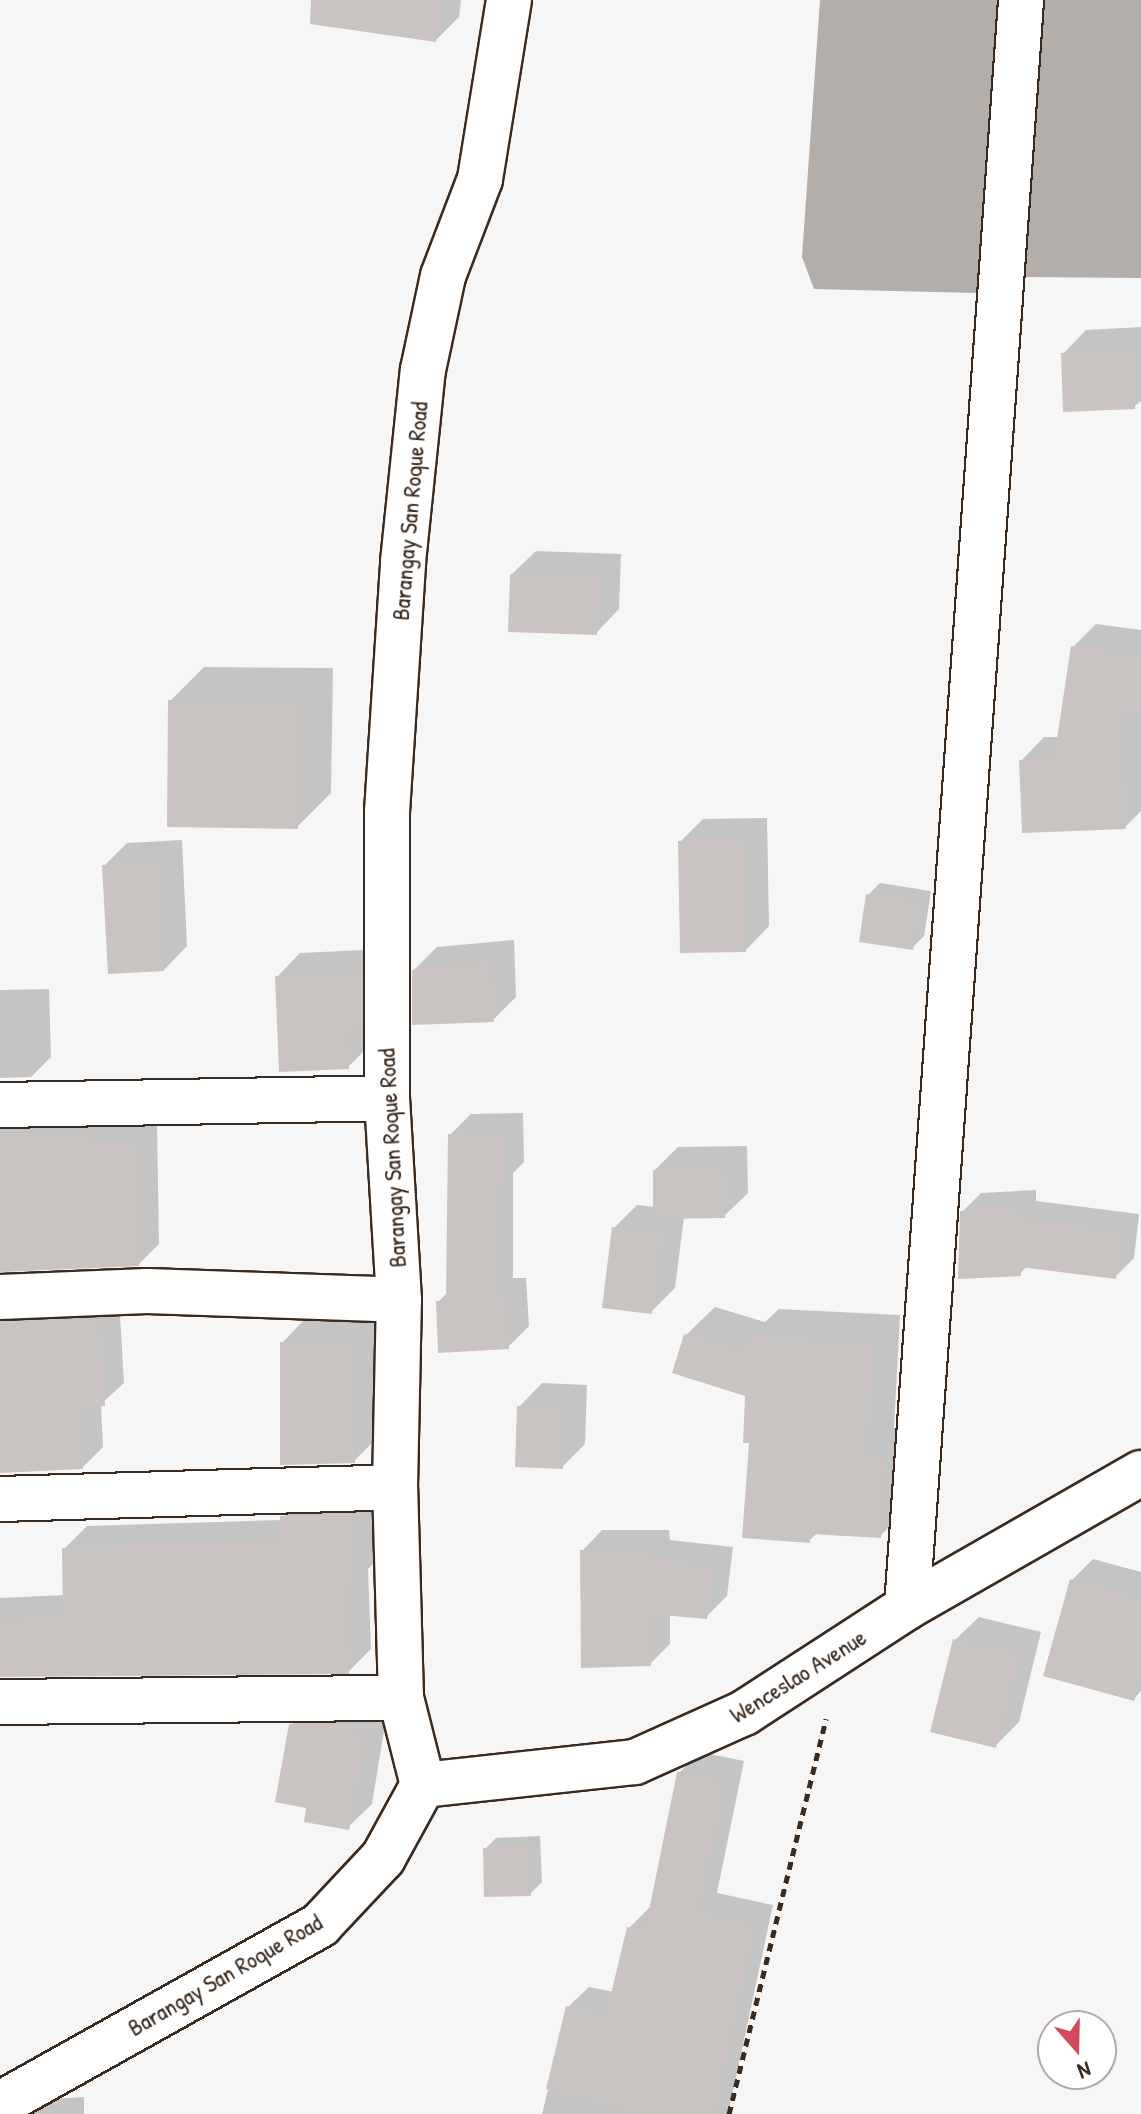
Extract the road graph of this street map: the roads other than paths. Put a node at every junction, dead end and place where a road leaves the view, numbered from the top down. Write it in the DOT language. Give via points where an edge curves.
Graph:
graph roads {
  1 [pos="509,0"];
  2 [pos="1021,0"];
  3 [pos="387,1098"];
  4 [pos="0,1105"];
  5 [pos="0,1297"];
  6 [pos="399,1300"];
  7 [pos="1141,1473"];
  8 [pos="395,1487"];
  9 [pos="0,1499"];
  10 [pos="907,1607"];
  11 [pos="401,1698"];
  12 [pos="0,1702"];
  13 [pos="423,1785"];
  14 [pos="0,2104"];
  1 -- 3 [label="street, Barangay San Roque Road" via="480,179 443,276 423,370 403,562 387,812"];
  2 -- 10 [label="street"];
  3 -- 4 [label="street"];
  3 -- 6 [label="street, Barangay San Roque Road"];
  5 -- 6 [label="street" via="147,1291"];
  6 -- 8 [label="street, Barangay San Roque Road"];
  7 -- 10 [label="street, Wenceslao Avenue"];
  8 -- 9 [label="street"];
  8 -- 11 [label="street, Barangay San Roque Road"];
  10 -- 13 [label="street, Wenceslao Avenue" via="744,1713 635,1762"];
  11 -- 12 [label="street"];
  11 -- 13 [label="street, Barangay San Roque Road"];
  13 -- 14 [label="street, Barangay San Roque Road" via="383,1858 320,1925"];
}
